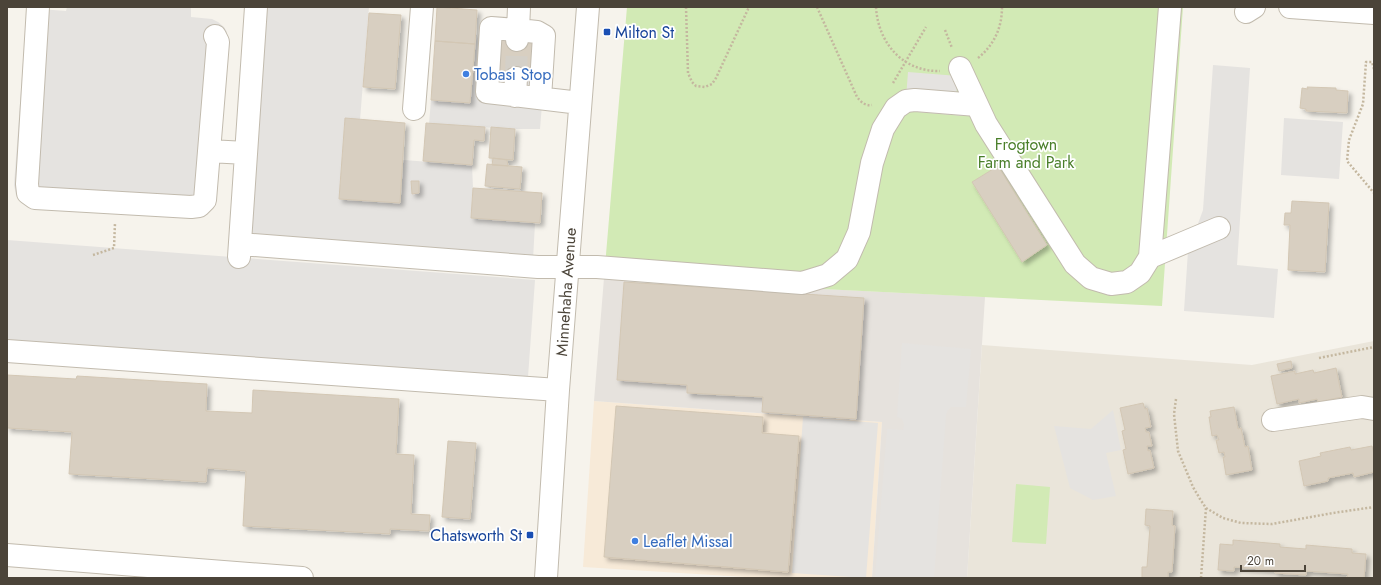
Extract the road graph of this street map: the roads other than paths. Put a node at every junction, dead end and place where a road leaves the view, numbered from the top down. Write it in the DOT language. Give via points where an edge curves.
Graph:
graph roads {
  1 [pos="38,7"];
  2 [pos="256,7"];
  3 [pos="422,7"];
  4 [pos="519,7"];
  5 [pos="588,7"];
  6 [pos="1170,7"];
  7 [pos="1290,7"];
  8 [pos="1374,13"];
  9 [pos="518,35"];
  10 [pos="216,36"];
  11 [pos="960,68"];
  12 [pos="540,98"];
  13 [pos="580,103"];
  14 [pos="977,105"];
  15 [pos="414,109"];
  16 [pos="209,152"];
  17 [pos="246,153"];
  18 [pos="1219,228"];
  19 [pos="1150,257"];
  20 [pos="567,267"];
  21 [pos="7,351"];
  22 [pos="558,390"];
  23 [pos="1374,409"];
  24 [pos="1273,420"];
  25 [pos="7,555"];
  26 [pos="226,575"];
  27 [pos="302,578"];
  28 [pos="546,578"];
  1 -- 16 [label="street" via="28,193 35,198 199,206 205,200"];
  2 -- 17 [label="street"];
  3 -- 15 [label="street"];
  4 -- 9 [label="street"];
  5 -- 13 [label="street, Minnehaha Avenue"];
  6 -- 19 [label="street"];
  7 -- 8 [label="street"];
  9 -- 12 [label="street" via="537,32 544,36"];
  9 -- 12 [label="street" via="491,28 487,92 515,87"];
  10 -- 16 [label="street" via="218,42"];
  11 -- 14 [label="street"];
  12 -- 13 [label="street"];
  13 -- 20 [label="street, Minnehaha Avenue"];
  14 -- 19 [label="street" via="986,124 1075,264 1091,278 1111,284 1127,282 1140,273"];
  14 -- 20 [label="street" via="915,100 906,101 896,108 883,129 872,163 859,232 847,259 828,275 802,283 597,267"];
  16 -- 17 [label="street"];
  17 -- 20 [label="street" via="240,251 538,268"];
  18 -- 19 [label="street"];
  20 -- 22 [label="street, Minnehaha Avenue"];
  21 -- 22 [label="street"];
  22 -- 28 [label="street, Minnehaha Avenue"];
  23 -- 24 [label="street" via="1362,407"];
  25 -- 26 [label="street"];
  26 -- 27 [label="street"];
}
